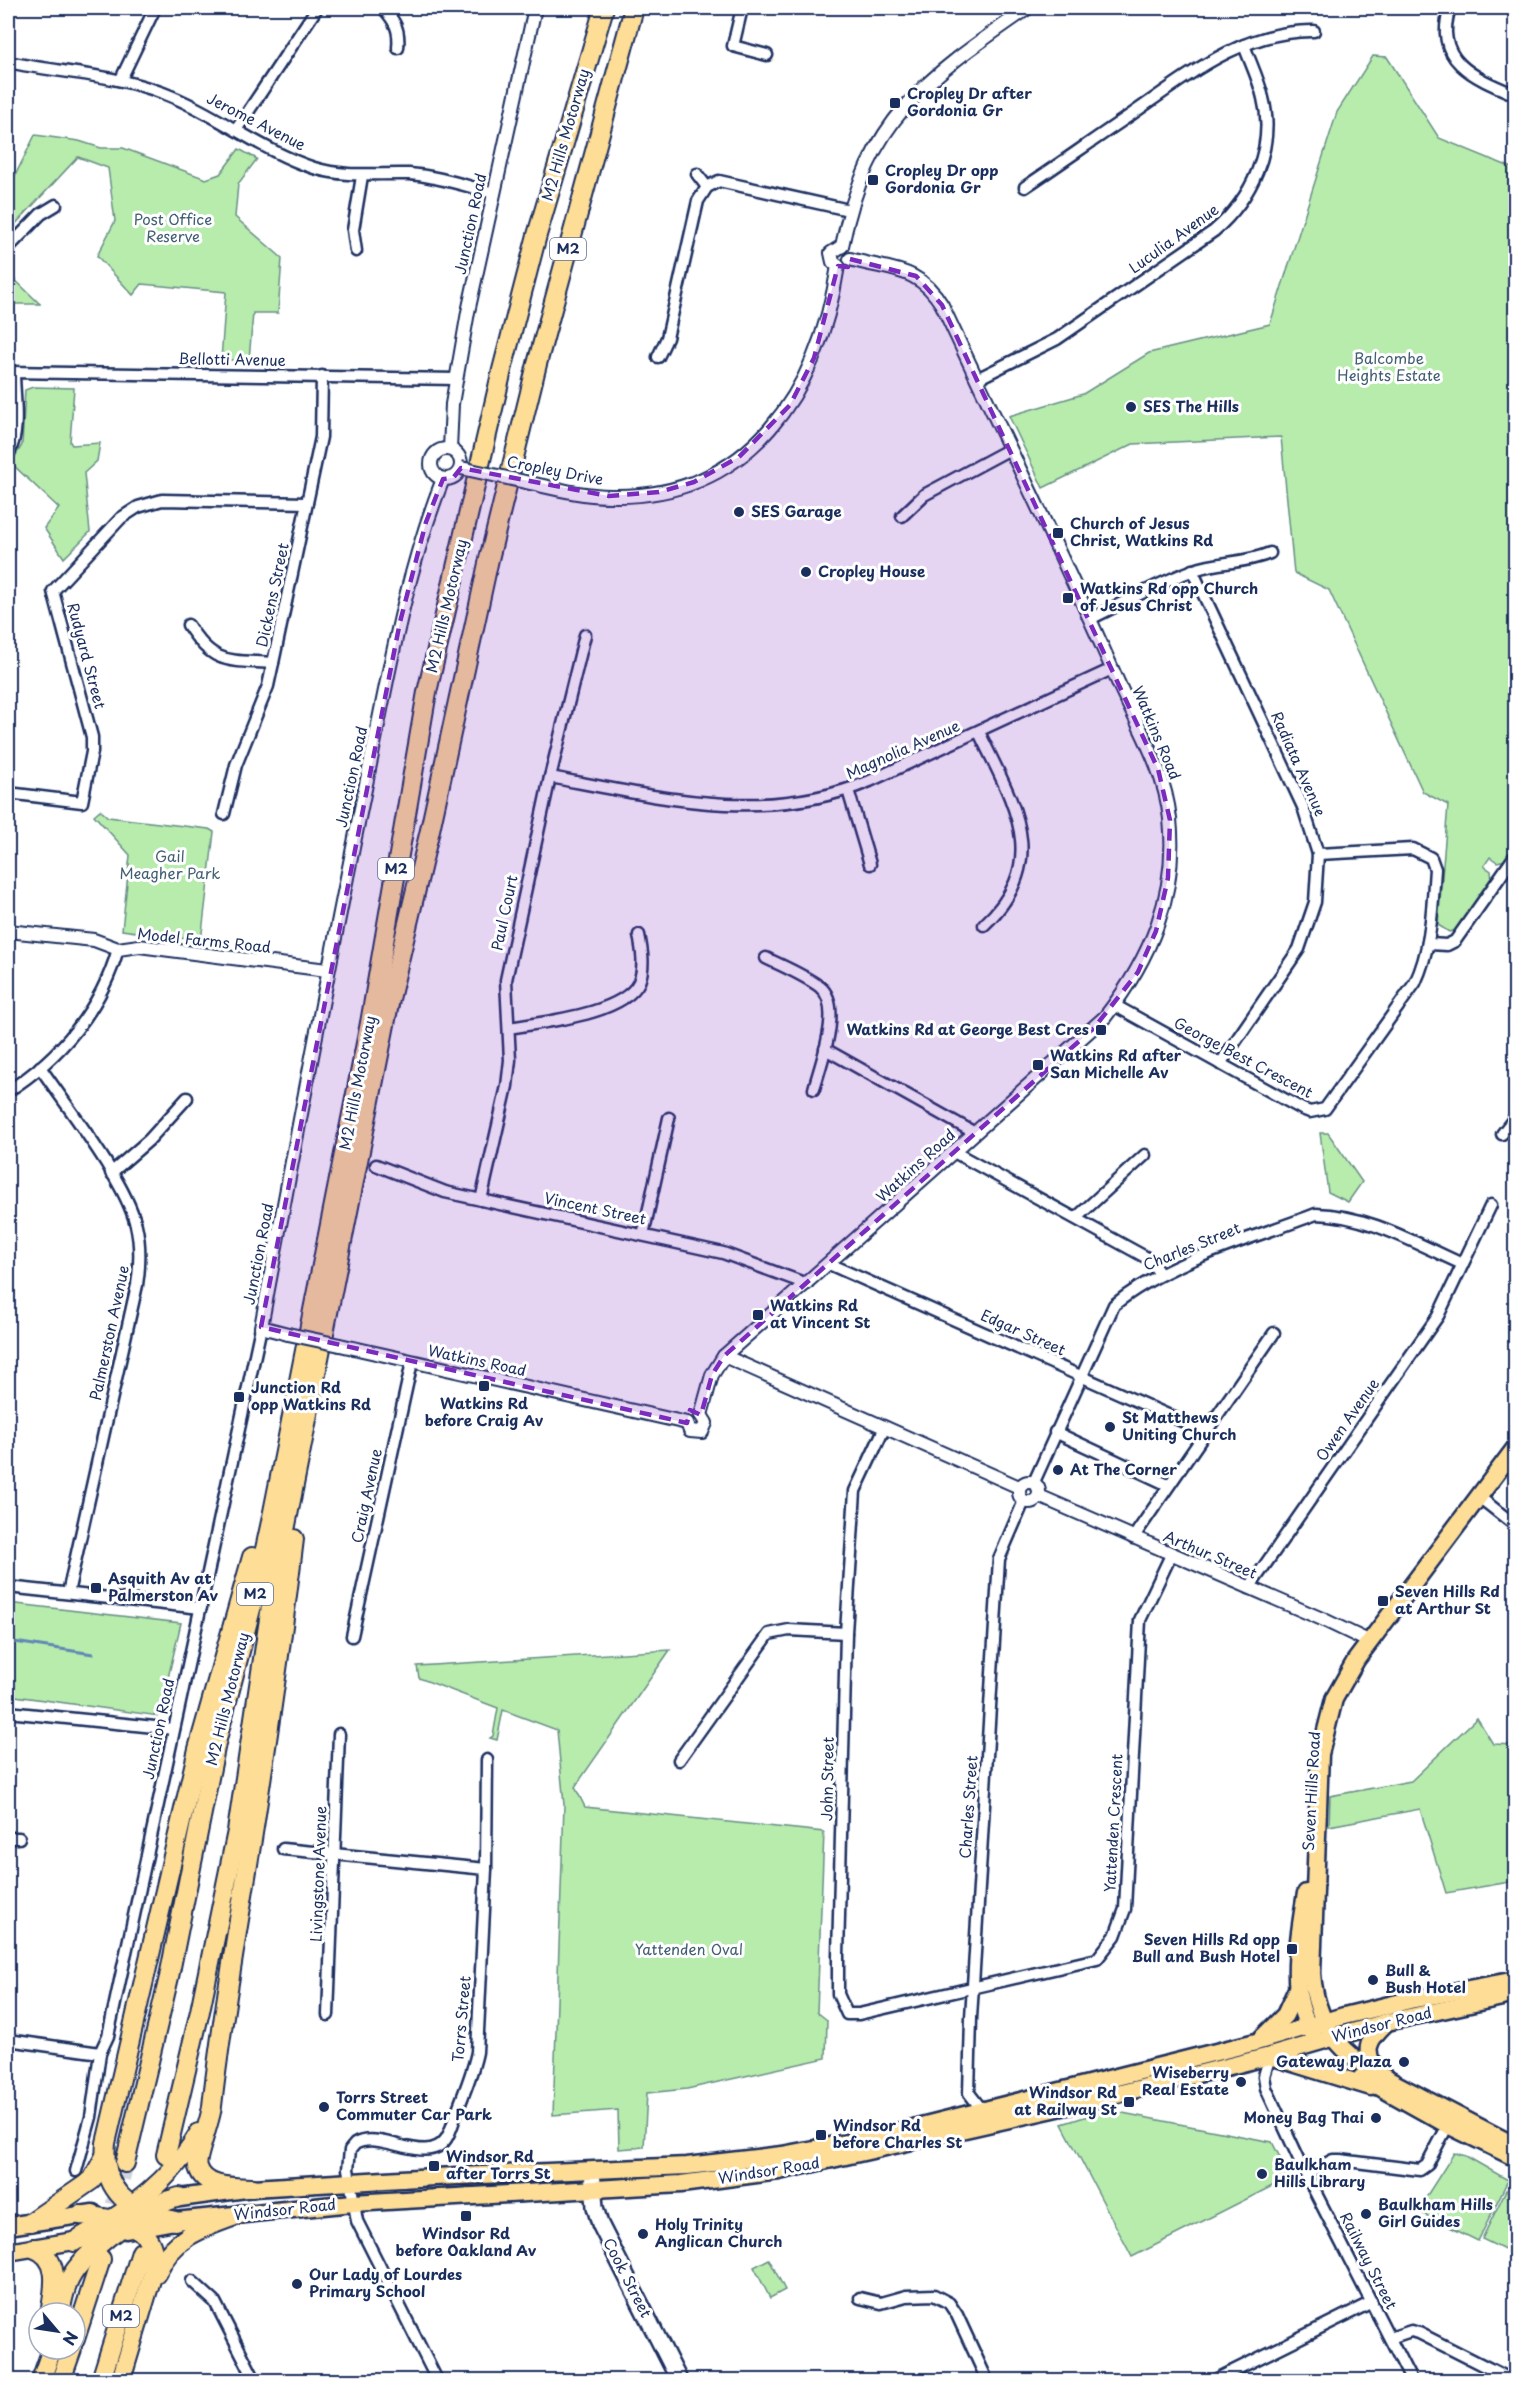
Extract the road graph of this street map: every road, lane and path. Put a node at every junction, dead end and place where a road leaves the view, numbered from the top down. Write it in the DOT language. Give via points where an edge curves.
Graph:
graph roads {
  1 [pos="156,8"];
  2 [pos="317,8"];
  3 [pos="383,8"];
  4 [pos="535,8"];
  5 [pos="604,8"];
  6 [pos="634,8"];
  7 [pos="742,8"];
  8 [pos="1028,8"];
  9 [pos="1450,8"];
  10 [pos="1314,31"];
  11 [pos="1244,45"];
  12 [pos="398,48"];
  13 [pos="767,56"];
  14 [pos="8,62"];
  15 [pos="121,79"];
  16 [pos="1515,95"];
  17 [pos="236,130"];
  18 [pos="697,174"];
  19 [pos="362,176"];
  20 [pos="707,187"];
  21 [pos="1025,187"];
  22 [pos="494,193"];
  23 [pos="56,205"];
  24 [pos="849,210"];
  25 [pos="842,246"];
  26 [pos="8,248"];
  27 [pos="356,251"];
  28 [pos="850,259"];
  29 [pos="838,266"];
  30 [pos="658,357"];
  31 [pos="11,372"];
  32 [pos="322,376"];
  33 [pos="457,379"];
  34 [pos="977,379"];
  35 [pos="450,449"];
  36 [pos="1010,449"];
  37 [pos="8,454"];
  38 [pos="461,468"];
  39 [pos="443,479"];
  40 [pos="308,503"];
  41 [pos="902,516"];
  42 [pos="1270,553"];
  43 [pos="1192,570"];
  44 [pos="1090,619"];
  45 [pos="188,625"];
  46 [pos="585,635"];
  47 [pos="273,663"];
  48 [pos="1112,669"];
  49 [pos="979,732"];
  50 [pos="550,777"];
  51 [pos="848,790"];
  52 [pos="8,793"];
  53 [pos="224,814"];
  54 [pos="1318,854"];
  55 [pos="1514,857"];
  56 [pos="870,864"];
  57 [pos="984,925"];
  58 [pos="8,931"];
  59 [pos="639,935"];
  60 [pos="1429,944"];
  61 [pos="118,949"];
  62 [pos="766,958"];
  63 [pos="327,970"];
  64 [pos="1114,1005"];
  65 [pos="509,1028"];
  66 [pos="825,1049"];
  67 [pos="1220,1064"];
  68 [pos="40,1067"];
  69 [pos="814,1089"];
  70 [pos="8,1091"];
  71 [pos="187,1098"];
  72 [pos="1515,1116"];
  73 [pos="669,1118"];
  74 [pos="975,1133"];
  75 [pos="1502,1134"];
  76 [pos="954,1152"];
  77 [pos="1145,1155"];
  78 [pos="376,1165"];
  79 [pos="111,1173"];
  80 [pos="481,1200"];
  81 [pos="1491,1205"];
  82 [pos="1076,1218"];
  83 [pos="643,1235"];
  84 [pos="829,1264"];
  85 [pos="1462,1264"];
  86 [pos="1160,1274"];
  87 [pos="807,1284"];
  88 [pos="261,1328"];
  89 [pos="1274,1333"];
  90 [pos="724,1356"];
  91 [pos="412,1362"];
  92 [pos="301,1370"];
  93 [pos="1081,1375"];
  94 [pos="309,1406"];
  95 [pos="885,1427"];
  96 [pos="1204,1431"];
  97 [pos="1055,1432"];
  98 [pos="1515,1447"];
  99 [pos="1034,1482"];
  100 [pos="1168,1485"];
  101 [pos="1019,1487"];
  102 [pos="1039,1496"];
  103 [pos="1478,1496"];
  104 [pos="1024,1501"];
  105 [pos="1515,1526"];
  106 [pos="1133,1538"];
  107 [pos="1171,1554"];
  108 [pos="8,1587"];
  109 [pos="1249,1588"];
  110 [pos="68,1593"];
  111 [pos="201,1608"];
  112 [pos="846,1633"];
  113 [pos="352,1636"];
  114 [pos="1366,1640"];
  115 [pos="8,1712"];
  116 [pos="174,1729"];
  117 [pos="339,1734"];
  118 [pos="488,1760"];
  119 [pos="679,1760"];
  120 [pos="283,1849"];
  121 [pos="336,1855"];
  122 [pos="486,1869"];
  123 [pos="1515,1980"];
  124 [pos="1298,1986"];
  125 [pos="970,1989"];
  126 [pos="1515,1994"];
  127 [pos="328,2015"];
  128 [pos="1387,2022"];
  129 [pos="1315,2024"];
  130 [pos="8,2040"];
  131 [pos="1326,2040"];
  132 [pos="1256,2042"];
  133 [pos="100,2053"];
  134 [pos="1270,2056"];
  135 [pos="215,2076"];
  136 [pos="1381,2083"];
  137 [pos="990,2109"];
  138 [pos="1448,2125"];
  139 [pos="1515,2146"];
  140 [pos="166,2155"];
  141 [pos="105,2156"];
  142 [pos="1515,2158"];
  143 [pos="125,2163"];
  144 [pos="592,2170"];
  145 [pos="76,2171"];
  146 [pos="1306,2174"];
  147 [pos="351,2182"];
  148 [pos="254,2188"];
  149 [pos="593,2190"];
  150 [pos="179,2197"];
  151 [pos="353,2203"];
  152 [pos="241,2214"];
  153 [pos="80,2216"];
  154 [pos="128,2220"];
  155 [pos="175,2221"];
  156 [pos="31,2223"];
  157 [pos="8,2226"];
  158 [pos="74,2242"];
  159 [pos="33,2248"];
  160 [pos="8,2252"];
  161 [pos="141,2252"];
  162 [pos="101,2259"];
  163 [pos="192,2281"];
  164 [pos="860,2298"];
  165 [pos="52,2301"];
  166 [pos="62,2301"];
  167 [pos="87,2302"];
  168 [pos="1372,2302"];
  169 [pos="142,2311"];
  170 [pos="1390,2338"];
  171 [pos="42,2361"];
  172 [pos="47,2361"];
  173 [pos="68,2361"];
  174 [pos="40,2380"];
  175 [pos="61,2380"];
  176 [pos="101,2380"];
  177 [pos="120,2380"];
  178 [pos="255,2380"];
  179 [pos="438,2380"];
  180 [pos="679,2380"];
  181 [pos="987,2380"];
  182 [pos="1215,2380"];
  183 [pos="1411,2380"];
  184 [pos="1512,2380"];
  1 -- 15 [label="street"];
  2 -- 17 [label="street"];
  3 -- 12 [label="street" via="398,30"];
  4 -- 22 [label="street, Junction Road"];
  5 -- 92 [label="highway, M2 Hills Motorway / M2" via="517,313 427,692 372,1012"];
  6 -- 94 [label="highway, M2 Hills Motorway / M2" via="540,353 489,559 390,999"];
  7 -- 13 [label="street" via="733,46"];
  8 -- 24 [label="street" via="956,58 912,97 873,153"];
  9 -- 16 [label="street" via="1447,38 1456,61 1477,78"];
  10 -- 11 [label="street" via="1286,33"];
  11 -- 21 [label="street" via="1202,65"];
  11 -- 34 [label="street, Luculia Avenue" via="1264,100 1266,135 1257,172 1236,210 1214,231 1058,339"];
  14 -- 15 [label="street, Jerome Avenue" via="53,72"];
  15 -- 17 [label="street, Jerome Avenue" via="174,97"];
  17 -- 19 [label="street, Jerome Avenue" via="306,165"];
  18 -- 20 [label="street"];
  19 -- 22 [label="street, Jerome Avenue" via="418,175"];
  19 -- 27 [label="street" via="353,230"];
  20 -- 24 [label="street" via="719,181"];
  20 -- 30 [label="street" via="698,201 667,338"];
  22 -- 33 [label="street, Junction Road"];
  23 -- 26 [label="street" via="40,214"];
  24 -- 25 [label="street"];
  25 -- 28 [label="street" via="850,251"];
  25 -- 29 [label="street" via="831,253"];
  28 -- 29 [label="street" via="844,266"];
  28 -- 34 [label="street, Watkins Road" via="911,274 930,287"];
  29 -- 38 [label="street, Cropley Drive, bridge" via="820,339 800,388 780,419 739,457 694,482 639,495 577,493"];
  31 -- 32 [label="street, Bellotti Avenue"];
  31 -- 37 [label="street" via="14,434"];
  32 -- 33 [label="street, Bellotti Avenue"];
  32 -- 40 [label="street, Dickens Street" via="321,437"];
  33 -- 35 [label="street, Junction Road" via="450,418"];
  34 -- 36 [label="street, Watkins Road"];
  35 -- 38 [label="street" via="460,458"];
  35 -- 39 [label="street" via="436,452 431,460 432,470"];
  36 -- 41 [label="street" via="924,495"];
  36 -- 44 [label="street, Watkins Road"];
  38 -- 39 [label="street" via="453,478"];
  39 -- 63 [label="street, Junction Road" via="426,522 400,622"];
  40 -- 47 [label="street, Dickens Street"];
  40 -- 52 [label="street, Rudyard Street" via="162,500 138,507 121,518 53,591 92,737 82,802"];
  42 -- 43 [label="street" via="1250,561"];
  43 -- 44 [label="street"];
  43 -- 54 [label="street, Radiata Avenue" via="1303,807"];
  44 -- 48 [label="street, Watkins Road"];
  45 -- 47 [label="street" via="200,645 222,659"];
  46 -- 50 [label="street, Paul Court"];
  47 -- 53 [label="street, Dickens Street" via="268,686 236,765"];
  48 -- 49 [label="street, Magnolia Avenue"];
  48 -- 64 [label="street, Watkins Road" via="1158,769 1170,819 1168,878 1156,931 1138,972"];
  49 -- 51 [label="street, Magnolia Avenue"];
  49 -- 57 [label="street" via="1018,816 1023,839 1013,888 999,911"];
  50 -- 51 [label="street, Magnolia Avenue" via="688,803 720,805 756,805"];
  50 -- 65 [label="street, Paul Court" via="506,980"];
  51 -- 56 [label="street"];
  54 -- 60 [label="street, George Best Crescent" via="1413,849 1431,858 1435,868"];
  54 -- 67 [label="street, Radiata Avenue" via="1315,902 1299,949"];
  55 -- 60 [label="street" via="1455,940 1448,945"];
  58 -- 61 [label="street, Model Farms Road" via="94,940"];
  59 -- 65 [label="street" via="643,957 640,980 628,994 588,1015"];
  60 -- 67 [label="street, George Best Crescent" via="1415,983 1325,1109 1302,1110"];
  61 -- 63 [label="street, Model Farms Road" via="139,946"];
  61 -- 68 [label="street" via="100,996 64,1045"];
  62 -- 66 [label="street" via="826,994 832,1011"];
  63 -- 88 [label="street, Junction Road"];
  64 -- 67 [label="street, George Best Crescent"];
  64 -- 74 [label="street, Watkins Road" via="1094,1028"];
  65 -- 80 [label="street, Paul Court" via="507,1086"];
  66 -- 69 [label="street"];
  66 -- 74 [label="street"];
  68 -- 70 [label="street"];
  68 -- 79 [label="street, Palmerston Avenue"];
  71 -- 79 [label="street" via="150,1140"];
  72 -- 75 [label="street"];
  73 -- 83 [label="street"];
  74 -- 76 [label="street, Watkins Road"];
  76 -- 82 [label="street"];
  76 -- 84 [label="street, Watkins Road"];
  77 -- 82 [label="street"];
  78 -- 80 [label="street, Vincent Street" via="445,1192"];
  79 -- 110 [label="street, Palmerston Avenue" via="135,1222 140,1264"];
  80 -- 83 [label="street, Vincent Street"];
  81 -- 85 [label="street, Owen Avenue"];
  82 -- 86 [label="street" via="1149,1259"];
  83 -- 87 [label="street, Vincent Street" via="723,1253"];
  84 -- 87 [label="street, Watkins Road"];
  84 -- 93 [label="street, Edgar Street"];
  85 -- 86 [label="street, Charles Street" via="1376,1225 1334,1214 1316,1214"];
  85 -- 109 [label="street, Owen Avenue" via="1438,1316"];
  86 -- 93 [label="street, Charles Street" via="1114,1305"];
  87 -- 90 [label="street, Watkins Road"];
  88 -- 91 [label="street, Watkins Road, bridge"];
  88 -- 111 [label="street, Junction Road"];
  89 -- 96 [label="street"];
  90 -- 91 [label="street, Watkins Road" via="712,1375 702,1415 706,1423 702,1432 693,1433 687,1423"];
  90 -- 95 [label="street"];
  91 -- 113 [label="street, Craig Avenue"];
  92 -- 141 [label="highway" via="184,1803"];
  92 -- 143 [label="highway, M2 Hills Motorway / M2" via="260,1574 216,1743 169,1977"];
  93 -- 96 [label="street, Edgar Street"];
  93 -- 97 [label="street, Charles Street"];
  94 -- 135 [label="highway" via="272,1709"];
  94 -- 140 [label="highway, M2 Hills Motorway / M2" via="274,1587 237,1831"];
  95 -- 101 [label="street"];
  95 -- 112 [label="street, John Street" via="855,1491"];
  96 -- 100 [label="street"];
  97 -- 99 [label="street, Charles Street"];
  97 -- 100 [label="street"];
  98 -- 103 [label="main road, Seven Hills Road"];
  99 -- 101 [label="street"];
  99 -- 102 [label="street"];
  100 -- 106 [label="street"];
  101 -- 104 [label="street" via="1019,1496"];
  102 -- 104 [label="street" via="1032,1502"];
  102 -- 106 [label="street, Arthur Street"];
  103 -- 105 [label="street"];
  103 -- 114 [label="main road, Seven Hills Road"];
  104 -- 125 [label="street, Charles Street" via="999,1559"];
  106 -- 107 [label="street, Arthur Street"];
  107 -- 109 [label="street, Arthur Street"];
  107 -- 125 [label="street, Yattenden Crescent" via="1140,1620 1125,1909 1115,1936 1097,1959"];
  108 -- 110 [label="street"];
  109 -- 114 [label="street, Arthur Street"];
  110 -- 111 [label="street"];
  111 -- 116 [label="street, Junction Road"];
  112 -- 119 [label="street" via="789,1630 769,1634"];
  112 -- 125 [label="street, John Street" via="840,2002 853,2015"];
  114 -- 124 [label="main road, Seven Hills Road" via="1335,1673 1317,1719 1311,1752 1307,1882"];
  114 -- 129 [label="main road, Seven Hills Road" via="1334,1699 1320,1754 1312,1973"];
  115 -- 116 [label="street"];
  116 -- 133 [label="street, Junction Road" via="108,2036"];
  117 -- 121 [label="street, Livingstone Avenue"];
  118 -- 122 [label="street, Torrs Street"];
  120 -- 121 [label="street"];
  121 -- 122 [label="street"];
  121 -- 127 [label="street, Livingstone Avenue"];
  122 -- 147 [label="street, Torrs Street" via="477,2052 450,2132 442,2145 426,2150 361,2141 350,2150"];
  123 -- 129 [label="main road, Windsor Road" via="1410,2000"];
  124 -- 129 [label="main road, Seven Hills Road"];
  124 -- 132 [label="main road" via="1281,2021"];
  125 -- 137 [label="street, Charles Street" via="969,2093 979,2106"];
  126 -- 128 [label="main road, Windsor Road"];
  128 -- 131 [label="main road, Windsor Road"];
  128 -- 136 [label="main road" via="1370,2039 1368,2049"];
  129 -- 131 [label="main road"];
  129 -- 132 [label="main road, Windsor Road"];
  130 -- 133 [label="street"];
  131 -- 134 [label="main road, Windsor Road"];
  131 -- 136 [label="main road"];
  132 -- 137 [label="main road, Windsor Road"];
  133 -- 145 [label="street, Junction Road" via="91,2117"];
  134 -- 136 [label="main road"];
  134 -- 146 [label="street, Railway Street" via="1264,2081"];
  134 -- 149 [label="main road, Windsor Road" via="818,2163 693,2183"];
  135 -- 148 [label="highway" via="211,2116 198,2167 208,2181"];
  135 -- 154 [label="highway" via="199,2133 189,2150"];
  136 -- 138 [label="main road"];
  136 -- 139 [label="main road"];
  137 -- 144 [label="main road, Windsor Road" via="782,2155 696,2165"];
  138 -- 142 [label="main road"];
  138 -- 146 [label="street" via="1424,2168 1333,2160"];
  141 -- 154 [label="highway" via="108,2175"];
  141 -- 156 [label="highway" via="92,2180"];
  144 -- 147 [label="main road, Windsor Road"];
  144 -- 149 [label="main road, Cook Street"];
  146 -- 168 [label="street, Railway Street"];
  147 -- 148 [label="main road, Windsor Road"];
  147 -- 151 [label="street"];
  148 -- 150 [label="main road, Windsor Road"];
  149 -- 151 [label="main road, Windsor Road"];
  149 -- 180 [label="main road, Cook Street" via="600,2224"];
  150 -- 154 [label="highway"];
  151 -- 152 [label="main road, Windsor Road"];
  151 -- 179 [label="street" via="357,2221"];
  152 -- 155 [label="main road, Windsor Road"];
  152 -- 169 [label="highway" via="196,2230 170,2249"];
  153 -- 154 [label="highway"];
  153 -- 156 [label="main road"];
  154 -- 155 [label="highway"];
  154 -- 158 [label="highway"];
  154 -- 166 [label="highway" via="76,2269"];
  154 -- 169 [label="highway" via="148,2240 155,2262"];
  156 -- 157 [label="main road"];
  158 -- 159 [label="main road"];
  159 -- 160 [label="main road"];
  159 -- 165 [label="highway" via="44,2253 52,2264"];
  161 -- 176 [label="highway, M2"];
  162 -- 167 [label="highway, M2"];
  163 -- 178 [label="street" via="215,2302"];
  164 -- 181 [label="street" via="881,2303 906,2296 934,2295 949,2303"];
  168 -- 170 [label="street, Railway Street"];
  168 -- 182 [label="street"];
  169 -- 177 [label="highway"];
  170 -- 183 [label="street, Railway Street"];
  170 -- 184 [label="street" via="1411,2331 1419,2333"];
  171 -- 174 [label="highway"];
  172 -- 174 [label="highway"];
  173 -- 175 [label="highway"];
}
